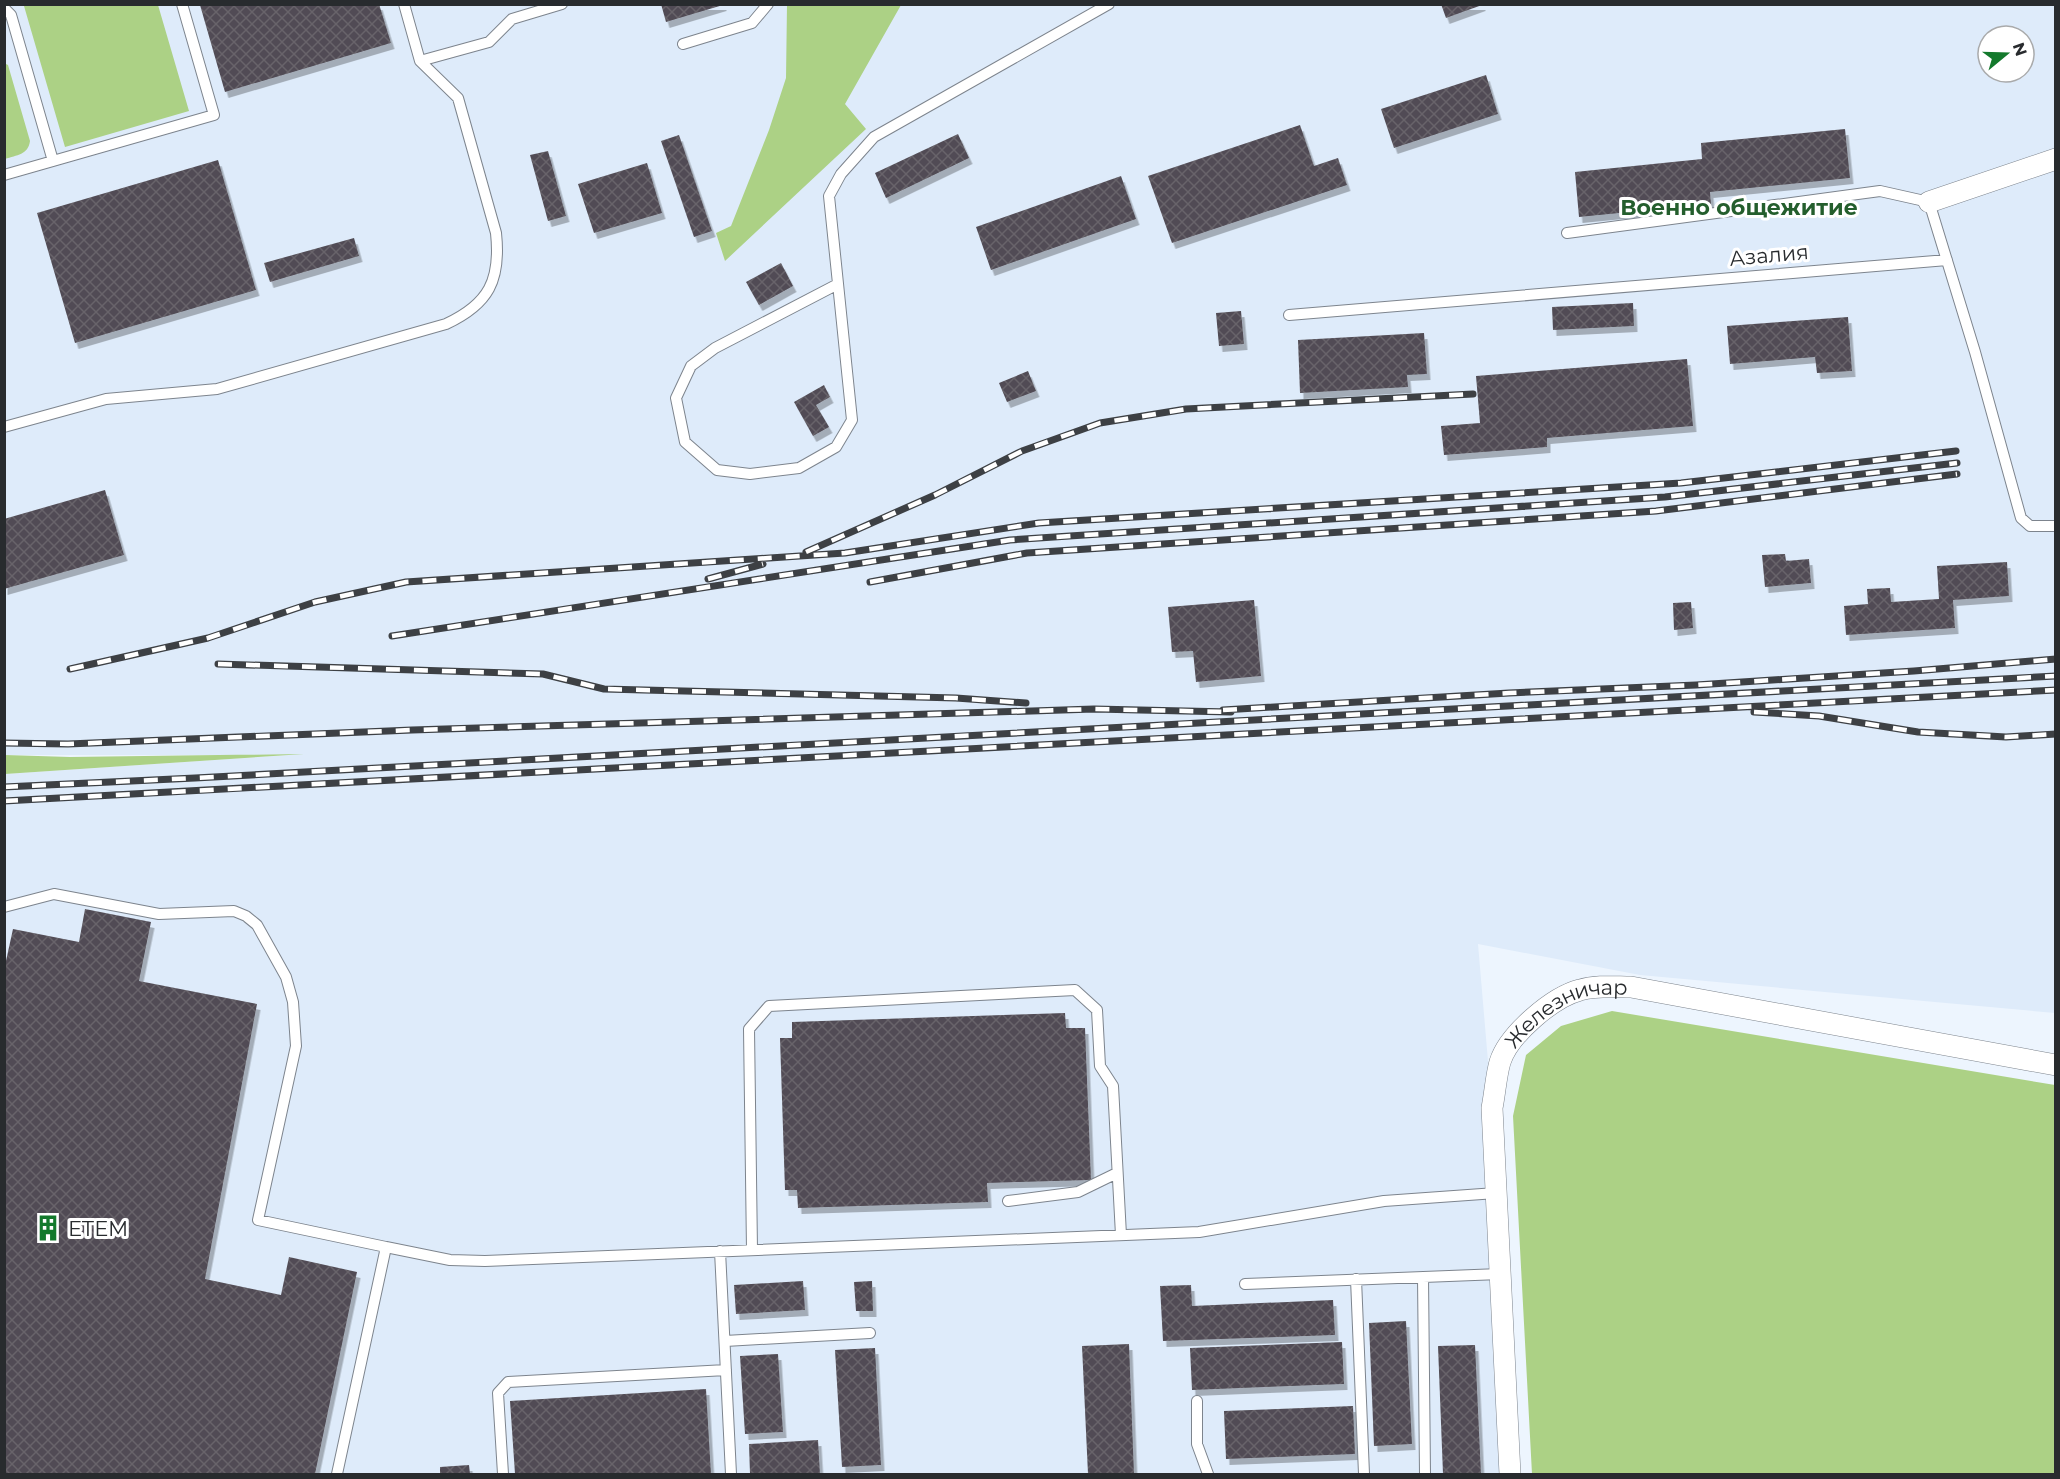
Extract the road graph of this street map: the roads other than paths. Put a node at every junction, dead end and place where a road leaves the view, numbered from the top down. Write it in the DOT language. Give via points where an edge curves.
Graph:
graph roads {
  1 [pos="182,4"];
  2 [pos="404,4"];
  3 [pos="562,4"];
  4 [pos="768,4"];
  5 [pos="1109,4"];
  6 [pos="4,8"];
  7 [pos="683,44"];
  8 [pos="420,61"];
  9 [pos="2055,159"];
  10 [pos="52,161"];
  11 [pos="4,175"];
  12 [pos="1929,202"];
  13 [pos="1567,233"];
  14 [pos="1947,260"];
  15 [pos="838,284"];
  16 [pos="1289,315"];
  17 [pos="4,427"];
  18 [pos="2055,526"];
  19 [pos="4,907"];
  20 [pos="2055,1065"];
  21 [pos="1118,1173"];
  22 [pos="1496,1192"];
  23 [pos="1008,1201"];
  24 [pos="1121,1235"];
  25 [pos="386,1247"];
  26 [pos="752,1250"];
  27 [pos="720,1251"];
  28 [pos="1500,1274"];
  29 [pos="1423,1277"];
  30 [pos="1356,1280"];
  31 [pos="1245,1284"];
  32 [pos="870,1333"];
  33 [pos="725,1341"];
  34 [pos="726,1370"];
  35 [pos="1197,1401"];
  36 [pos="337,1474"];
  37 [pos="503,1474"];
  38 [pos="731,1474"];
  39 [pos="1208,1474"];
  40 [pos="1364,1474"];
  41 [pos="1425,1474"];
  42 [pos="1510,1474"];
  1 -- 10 [label="lane" via="214,115"];
  2 -- 8 [label="lane"];
  3 -- 8 [label="lane" via="512,19 489,42"];
  4 -- 7 [label="lane" via="752,23"];
  5 -- 15 [label="lane" via="874,137 841,174 829,196"];
  6 -- 10 [label="lane" via="11,15"];
  8 -- 17 [label="lane" via="458,98 496,233 499,256 494,278 483,298 466,314 446,324 217,388 106,399"];
  9 -- 12 [label="street"];
  10 -- 11 [label="lane"];
  12 -- 13 [label="lane" via="1880,190"];
  12 -- 14 [label="lane"];
  14 -- 16 [label="lane, Азалия"];
  14 -- 18 [label="lane" via="2021,518 2031,526"];
  15 -- 15 [label="lane" via="852,420 836,447 799,468 750,474 717,470 685,442 676,398 692,366 715,348"];
  19 -- 25 [label="lane" via="54,894 159,914 234,911 257,925 286,977 293,1002 296,1046 258,1220"];
  20 -- 22 [label="street, Железничар" via="1631,987 1580,990 1548,1004 1521,1030 1501,1060 1492,1108"];
  21 -- 23 [label="lane" via="1078,1192"];
  21 -- 24 [label="lane"];
  21 -- 26 [label="lane" via="1113,1086 1100,1065 1097,1010 1075,990 769,1006 749,1029"];
  22 -- 24 [label="lane" via="1383,1202 1199,1232"];
  22 -- 28 [label="street, Железничар"];
  24 -- 26 [label="lane"];
  25 -- 27 [label="lane" via="450,1260 485,1261"];
  25 -- 36 [label="lane"];
  26 -- 27 [label="lane"];
  27 -- 33 [label="lane"];
  28 -- 29 [label="lane"];
  28 -- 42 [label="street, Железничар"];
  29 -- 30 [label="lane"];
  29 -- 41 [label="lane"];
  30 -- 31 [label="lane"];
  30 -- 40 [label="lane"];
  32 -- 33 [label="lane"];
  33 -- 34 [label="lane"];
  34 -- 37 [label="lane" via="508,1382 498,1393"];
  34 -- 38 [label="lane"];
  35 -- 39 [label="lane" via="1197,1444"];
}
